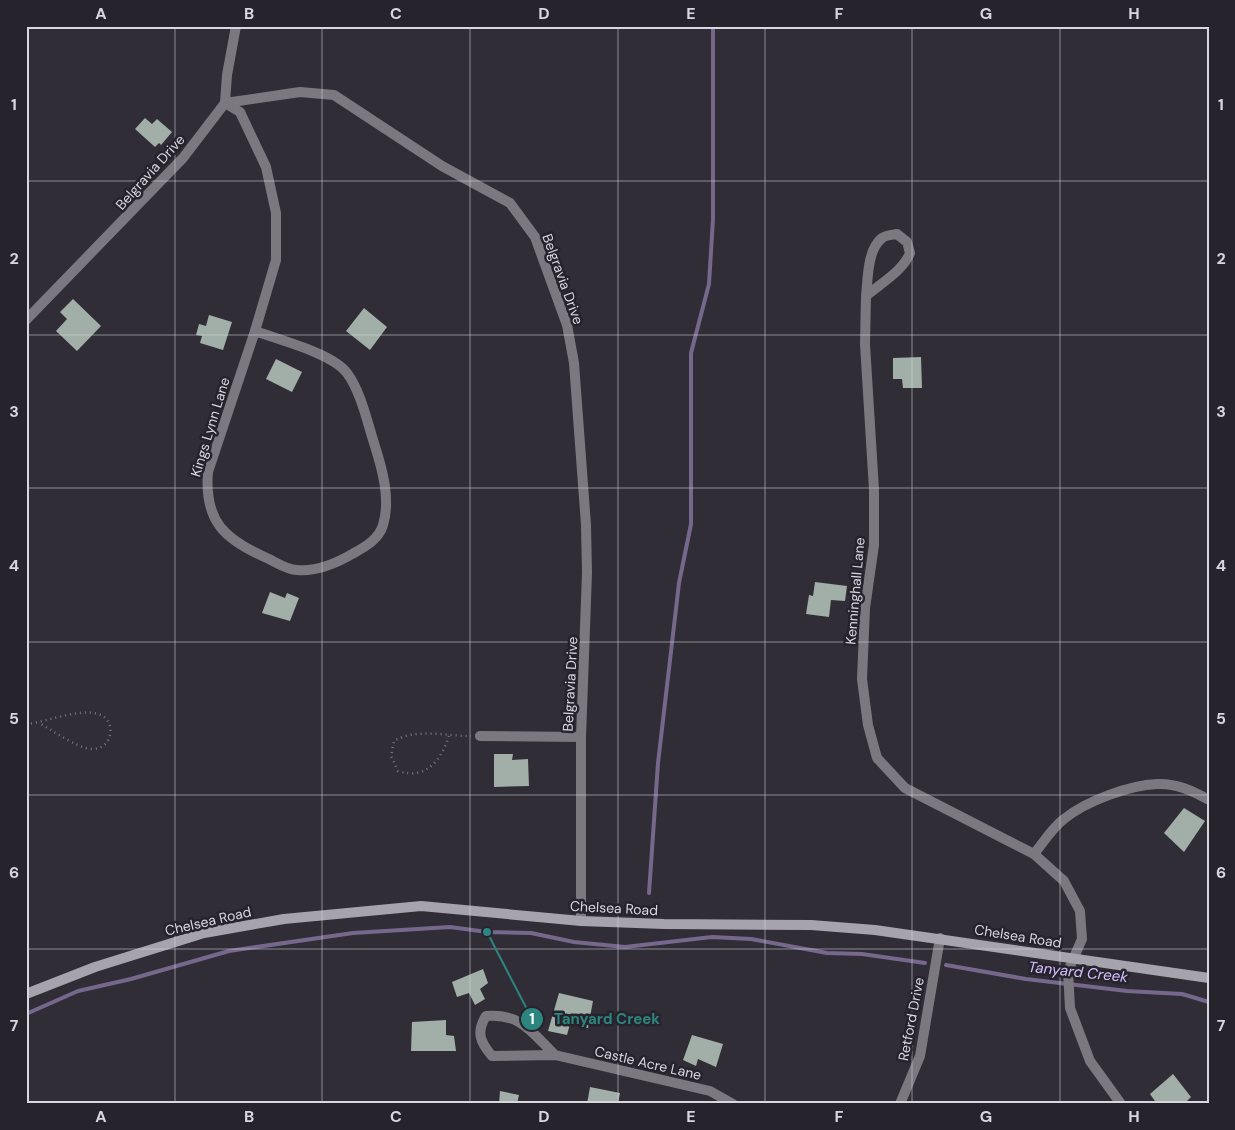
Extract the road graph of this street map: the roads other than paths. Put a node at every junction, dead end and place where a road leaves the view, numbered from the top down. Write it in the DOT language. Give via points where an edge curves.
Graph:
graph roads {
  1 [pos="236,26"];
  2 [pos="226,103"];
  3 [pos="866,296"];
  4 [pos="26,320"];
  5 [pos="255,330"];
  6 [pos="480,736"];
  7 [pos="581,737"];
  8 [pos="1209,800"];
  9 [pos="1034,854"];
  10 [pos="581,921"];
  11 [pos="940,938"];
  12 [pos="1072,959"];
  13 [pos="1209,978"];
  14 [pos="26,994"];
  15 [pos="555,1055"];
  16 [pos="734,1104"];
  17 [pos="900,1104"];
  18 [pos="1120,1104"];
  1 -- 2 [label="street" via="227,75"];
  2 -- 4 [label="street, Belgravia Drive" via="183,158"];
  2 -- 5 [label="street, Kings Lynn Lane" via="240,112 266,167 276,214 276,260"];
  2 -- 7 [label="street, Belgravia Drive" via="300,92 334,95 442,166 510,203 535,237 568,325 574,363 588,573"];
  3 -- 3 [label="street, Kenninghall Lane" via="875,245 883,237 897,234 907,242 910,253 907,261"];
  3 -- 9 [label="street, Kenninghall Lane" via="865,344 874,545 865,608 862,679 868,725 877,758 905,788"];
  5 -- 5 [label="street, Kings Lynn Lane" via="323,355 346,372 359,398 380,460 387,504 382,527 369,544 317,570 295,570 254,553 228,536 210,511 206,494 208,472"];
  6 -- 7 [label="street"];
  7 -- 10 [label="street, Belgravia Drive"];
  8 -- 9 [label="street" via="1188,789 1158,784 1128,788 1063,819"];
  9 -- 12 [label="street, Kenninghall Lane" via="1064,881 1080,911 1082,939"];
  10 -- 11 [label="street, Chelsea Road" via="811,925"];
  10 -- 14 [label="street, Chelsea Road" via="421,906 284,918 204,934 95,967"];
  11 -- 12 [label="street, Chelsea Road"];
  11 -- 17 [label="street, Retford Drive" via="920,1056"];
  12 -- 13 [label="street, Chelsea Road"];
  12 -- 18 [label="street, Kenninghall Lane" via="1068,971 1070,1008 1090,1061"];
  15 -- 15 [label="street, Castle Acre Lane" via="492,1056 479,1037 480,1025 486,1016 511,1016"];
  15 -- 16 [label="street, Castle Acre Lane" via="710,1091"];
}
